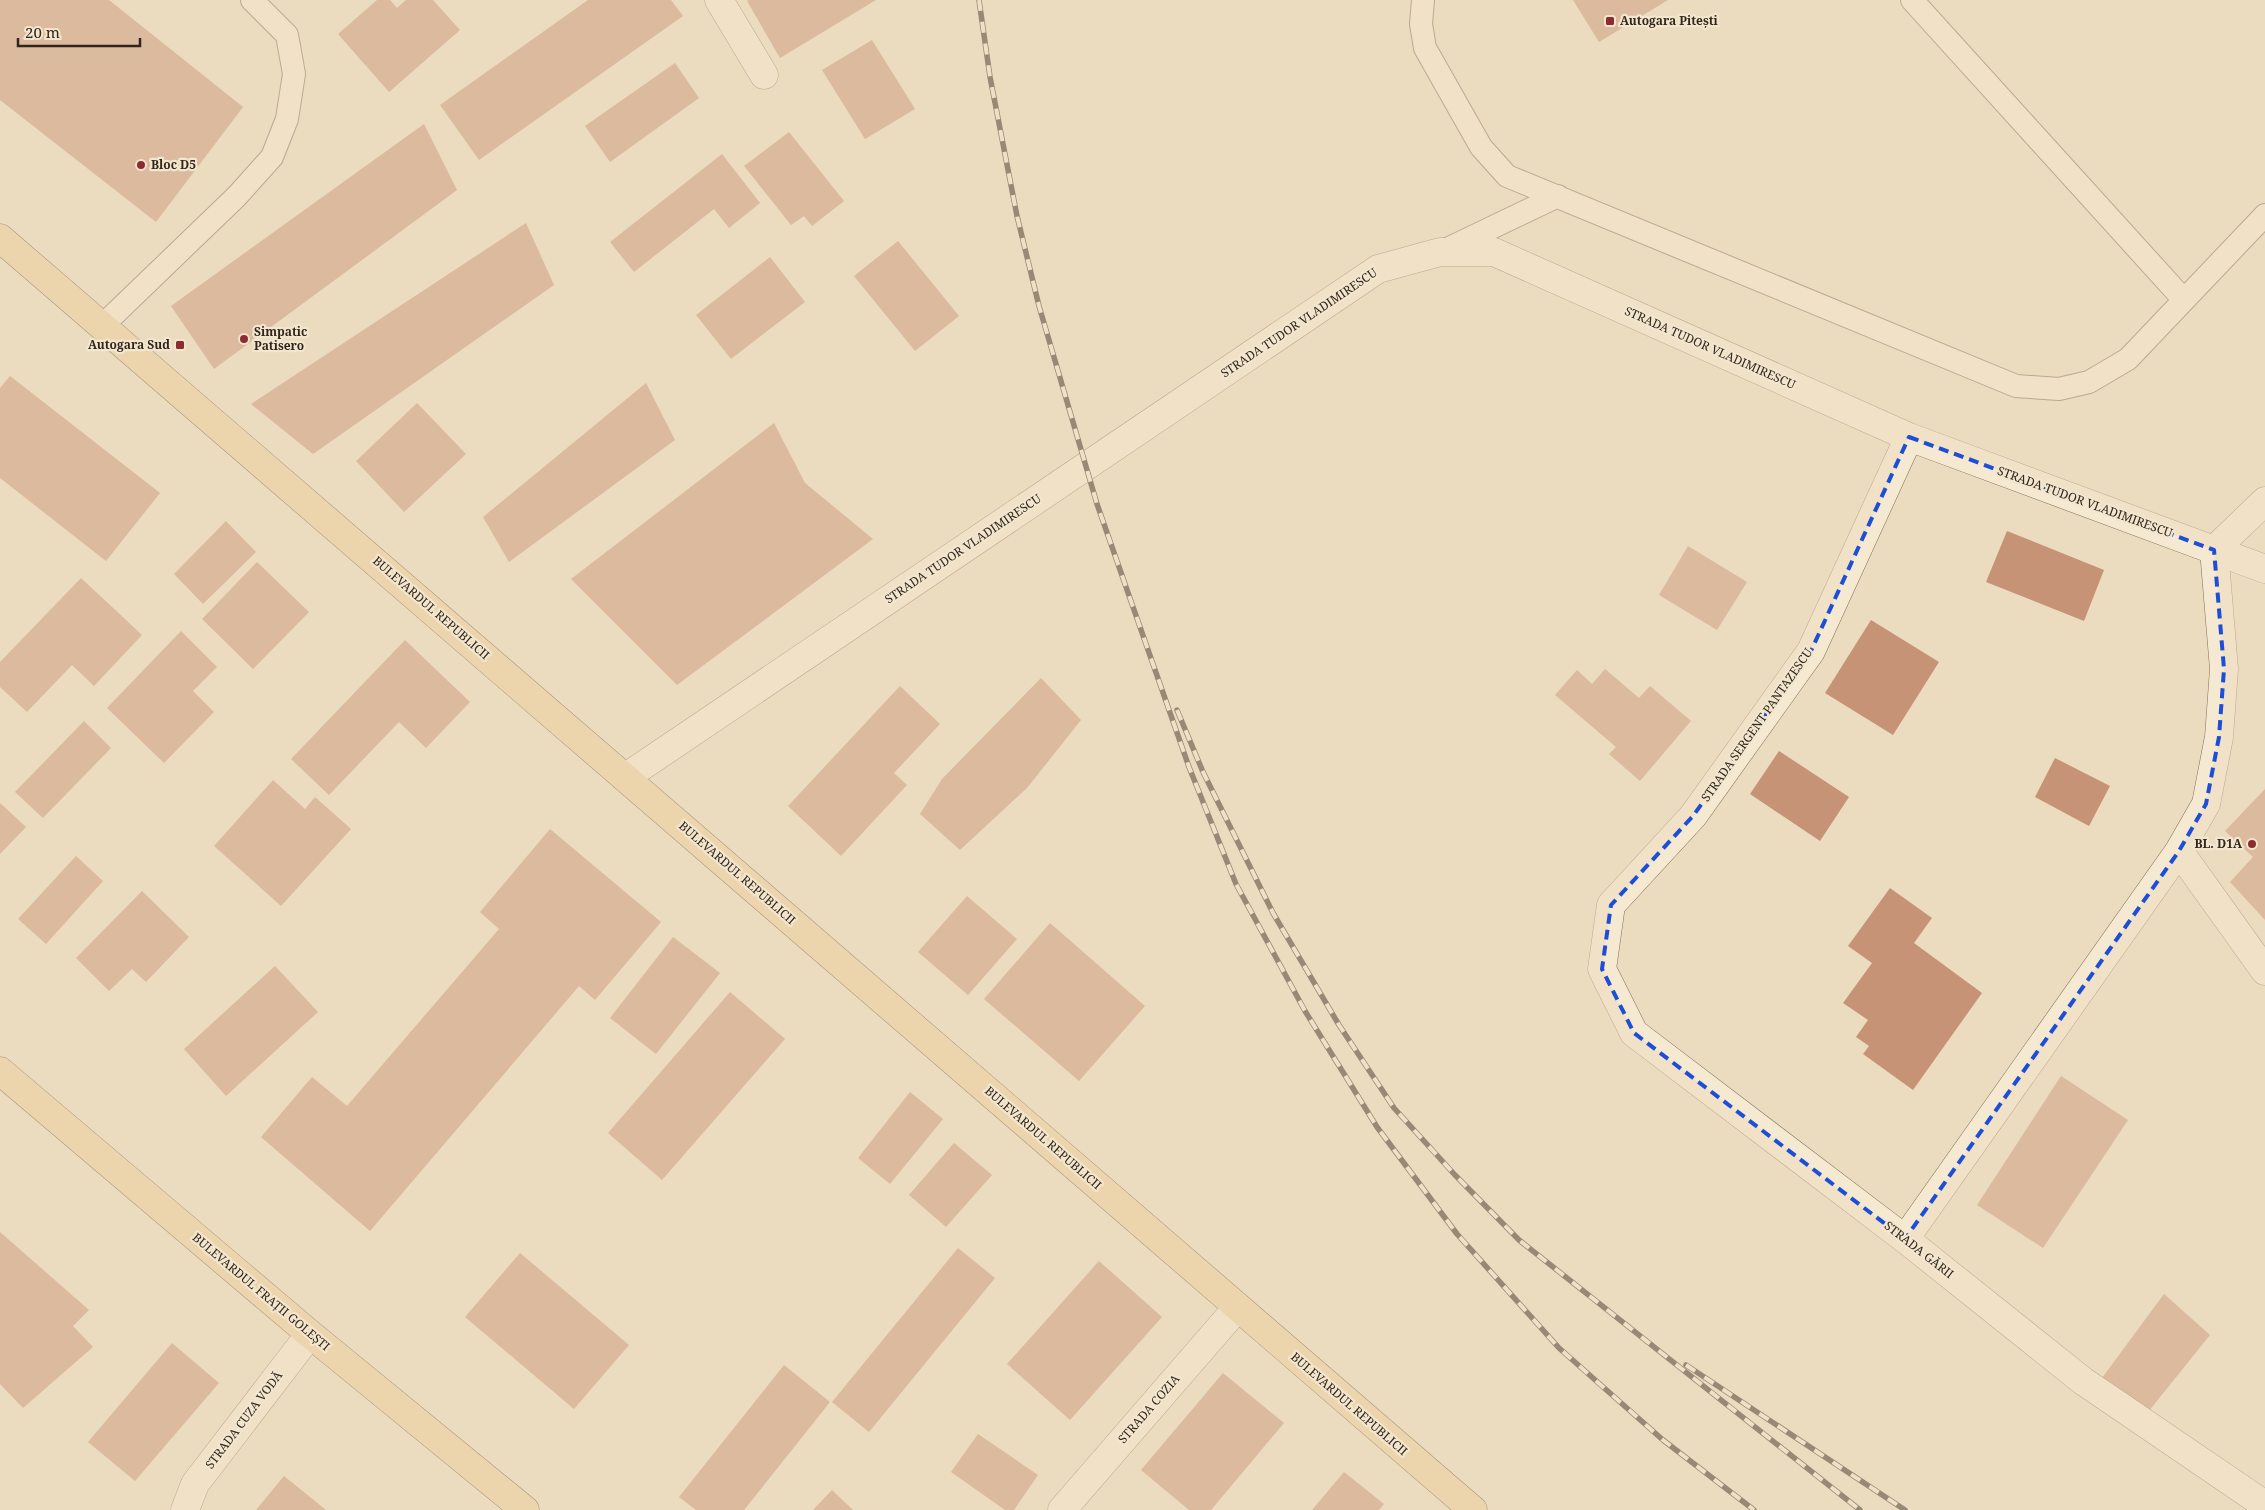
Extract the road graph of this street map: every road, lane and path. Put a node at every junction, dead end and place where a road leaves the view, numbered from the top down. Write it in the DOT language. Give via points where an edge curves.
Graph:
graph roads {
  1 [pos="252,0"];
  2 [pos="719,0"];
  3 [pos="1423,0"];
  4 [pos="1912,0"];
  5 [pos="764,74"];
  6 [pos="1558,196"];
  7 [pos="2265,215"];
  8 [pos="0,220"];
  9 [pos="0,238"];
  10 [pos="1440,252"];
  11 [pos="36,269"];
  12 [pos="2184,300"];
  13 [pos="102,326"];
  14 [pos="1909,437"];
  15 [pos="2265,501"];
  16 [pos="2214,550"];
  17 [pos="2265,569"];
  18 [pos="626,777"];
  19 [pos="2179,851"];
  20 [pos="1602,969"];
  21 [pos="2265,971"];
  22 [pos="0,1071"];
  23 [pos="1905,1238"];
  24 [pos="1237,1308"];
  25 [pos="310,1334"];
  26 [pos="2265,1505"];
  27 [pos="185,1510"];
  28 [pos="525,1510"];
  29 [pos="1062,1510"];
  30 [pos="1473,1510"];
  1 -- 13 [label="lane" via="287,35 294,74 287,119 272,157 237,196"];
  2 -- 5 [label="street"];
  3 -- 6 [label="lane" via="1421,24 1425,48 1481,147 1508,176"];
  4 -- 12 [label="lane"];
  6 -- 10 [label="lane"];
  6 -- 12 [label="lane" via="2016,386 2059,389 2089,382 2128,359"];
  7 -- 12 [label="lane"];
  8 -- 11 [label="main road"];
  9 -- 11 [label="main road, BULEVARDUL REPUBLICII"];
  10 -- 14 [label="street, STRADA TUDOR VLADIMIRESCU" via="1494,252"];
  10 -- 18 [label="street, STRADA TUDOR VLADIMIRESCU" via="1378,269"];
  11 -- 13 [label="main road, BULEVARDUL REPUBLICII"];
  13 -- 18 [label="main road, BULEVARDUL REPUBLICII"];
  14 -- 16 [label="street, STRADA TUDOR VLADIMIRESCU"];
  14 -- 20 [label="street, STRADA SERGENT PANTAZESCU" via="1811,651 1693,816 1610,905"];
  15 -- 16 [label="street"];
  16 -- 17 [label="street, STRADA TUDOR VLADIMIRESCU"];
  16 -- 19 [label="street" via="2224,670 2219,738 2206,804"];
  18 -- 24 [label="main road, BULEVARDUL REPUBLICII"];
  19 -- 21 [label="street"];
  19 -- 23 [label="street"];
  20 -- 23 [label="street, STRADA GĂRII" via="1634,1033"];
  22 -- 25 [label="main road, BULEVARDUL FRAȚII GOLEȘTI"];
  23 -- 26 [label="street, STRADA GĂRII" via="2083,1381"];
  24 -- 29 [label="street, STRADA COZIA"];
  24 -- 30 [label="main road, BULEVARDUL REPUBLICII"];
  25 -- 27 [label="street, STRADA CUZA VODĂ" via="195,1484"];
  25 -- 28 [label="main road, BULEVARDUL FRAȚII GOLEȘTI"];
}
